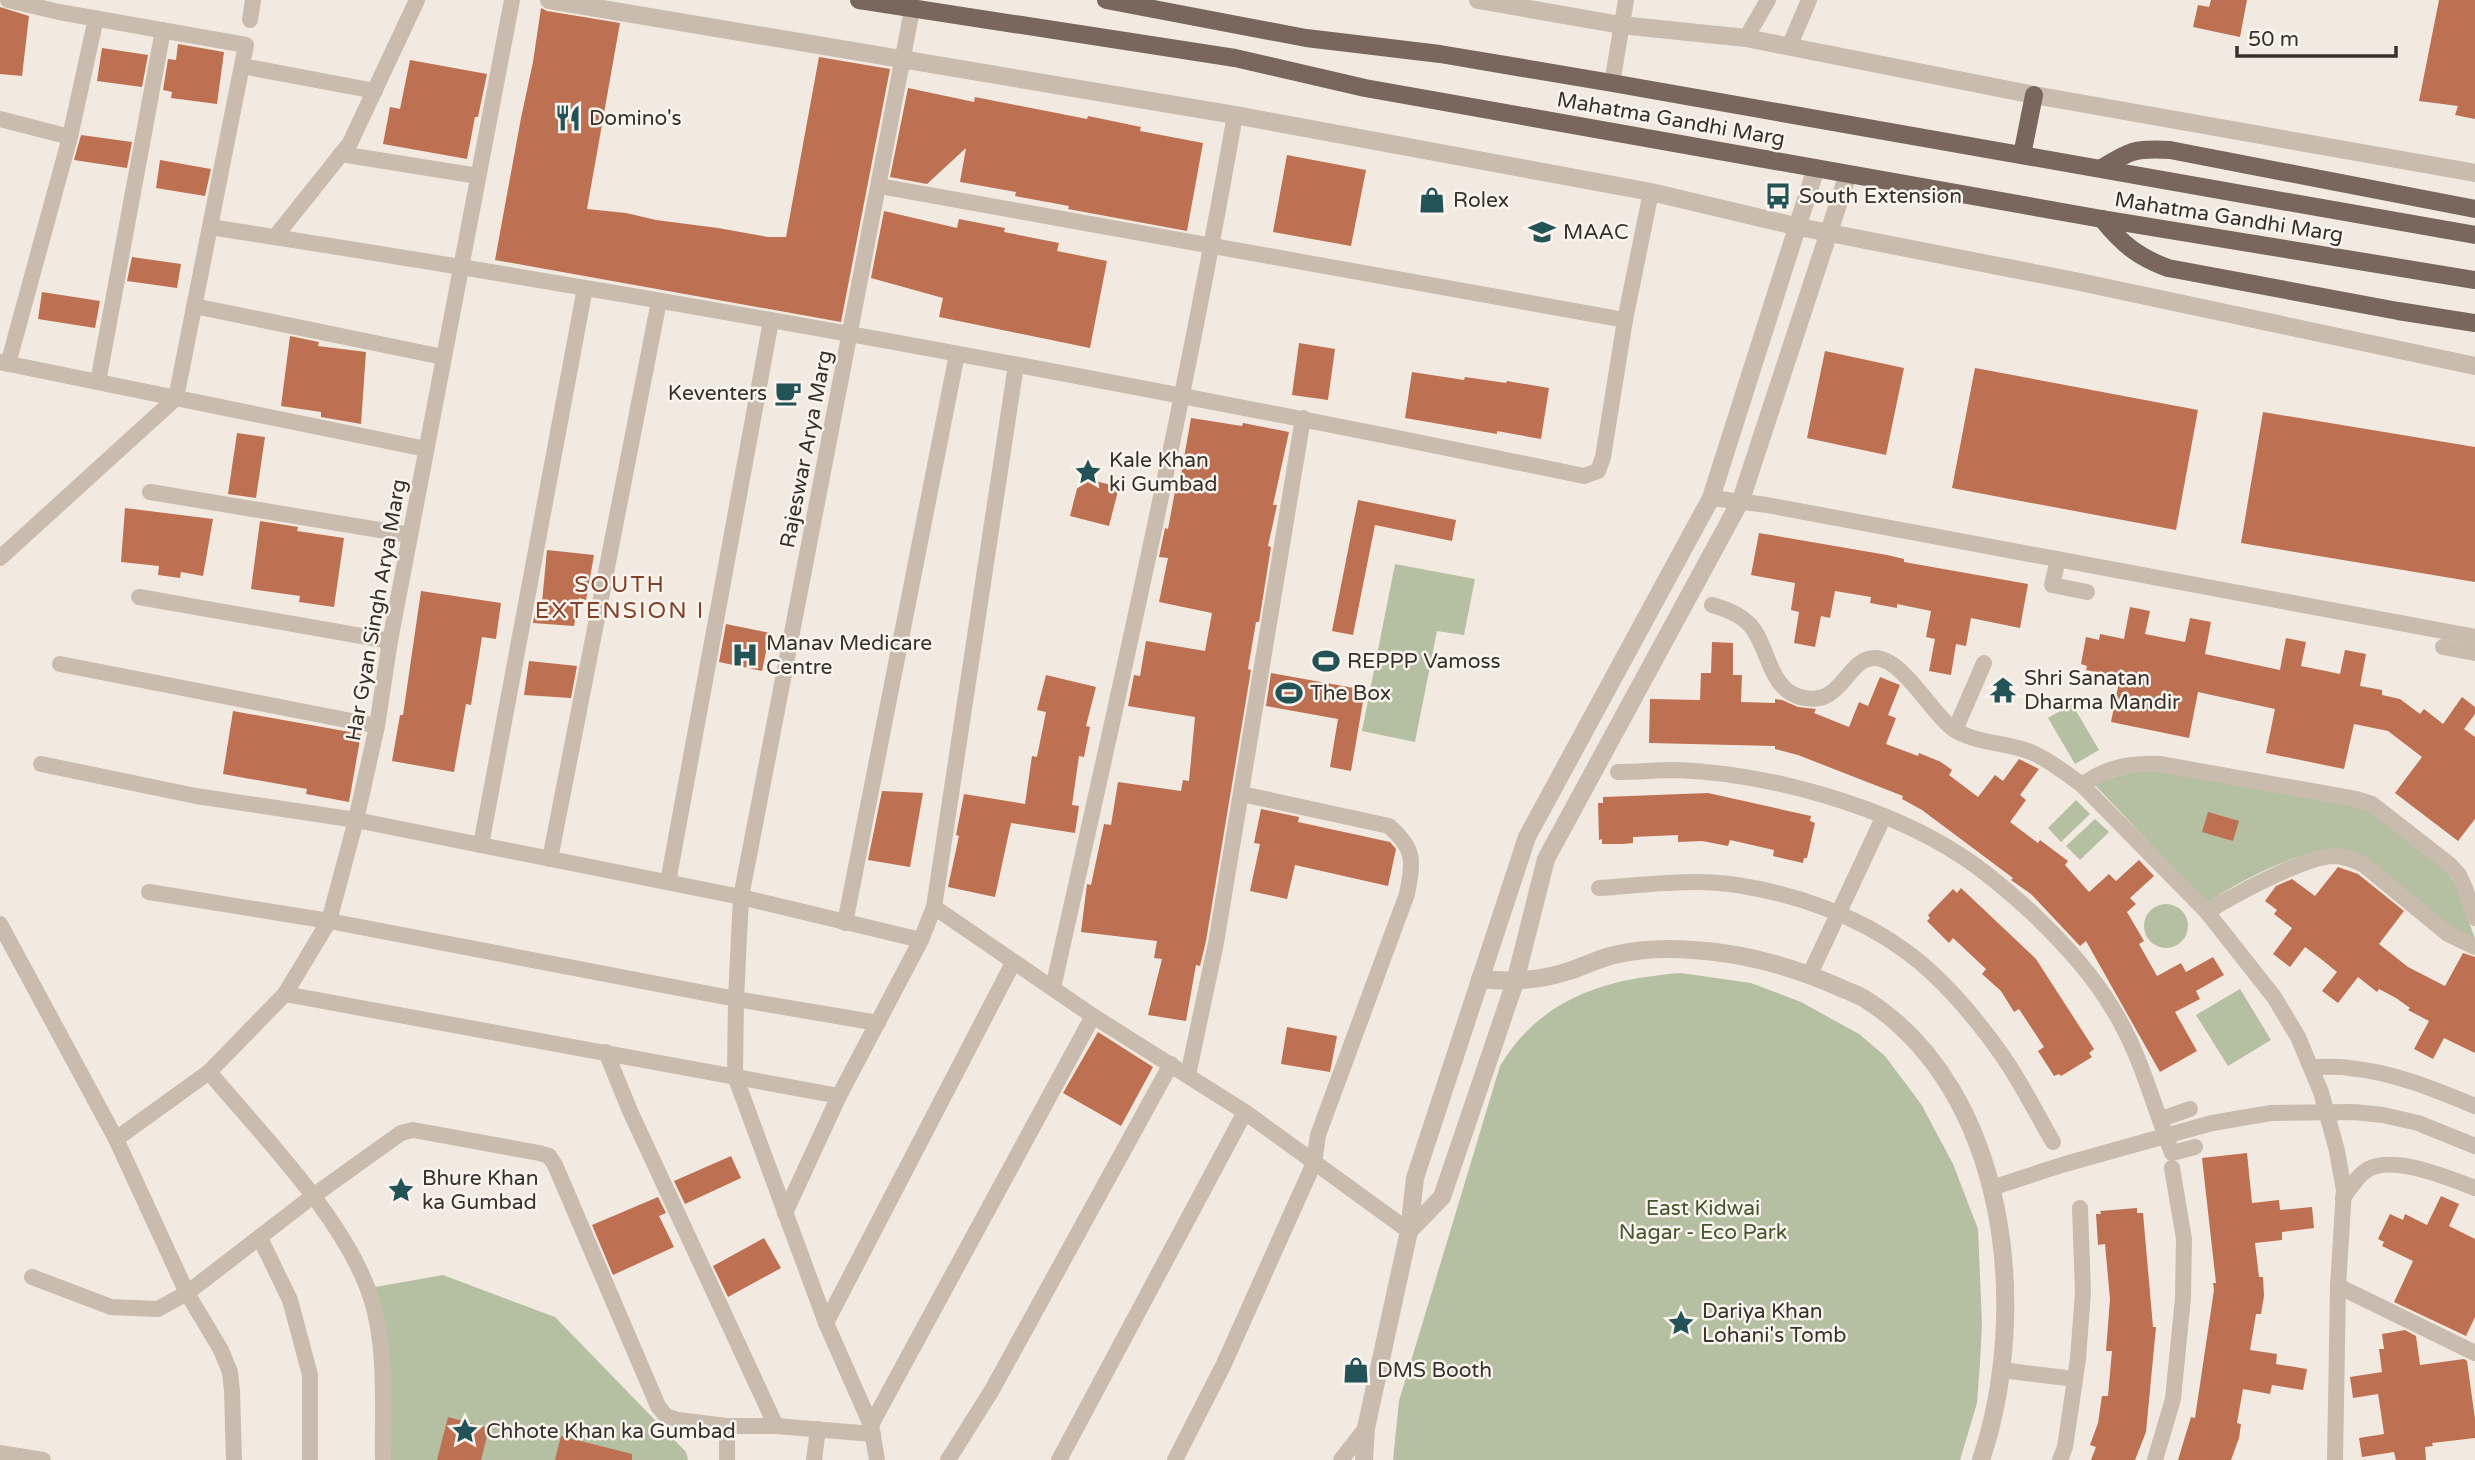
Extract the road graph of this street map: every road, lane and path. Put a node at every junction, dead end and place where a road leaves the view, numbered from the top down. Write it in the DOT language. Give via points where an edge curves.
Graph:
graph roads {
  1 [pos="8,0"];
  2 [pos="254,0"];
  3 [pos="417,0"];
  4 [pos="512,0"];
  5 [pos="549,0"];
  6 [pos="859,0"];
  7 [pos="1106,0"];
  8 [pos="1478,0"];
  9 [pos="1626,0"];
  10 [pos="1768,0"];
  11 [pos="1809,0"];
  12 [pos="912,10"];
  13 [pos="96,18"];
  14 [pos="250,20"];
  15 [pos="1621,25"];
  16 [pos="163,30"];
  17 [pos="1746,38"];
  18 [pos="1789,47"];
  19 [pos="903,60"];
  20 [pos="242,66"];
  21 [pos="1612,83"];
  22 [pos="375,91"];
  23 [pos="2034,95"];
  24 [pos="1235,115"];
  25 [pos="0,119"];
  26 [pos="70,137"];
  27 [pos="341,154"];
  28 [pos="2022,155"];
  29 [pos="1816,168"];
  30 [pos="2102,168"];
  31 [pos="2475,173"];
  32 [pos="1849,174"];
  33 [pos="478,176"];
  34 [pos="879,186"];
  35 [pos="1651,192"];
  36 [pos="2475,209"];
  37 [pos="2102,219"];
  38 [pos="210,227"];
  39 [pos="1799,228"];
  40 [pos="1830,234"];
  41 [pos="2475,235"];
  42 [pos="275,237"];
  43 [pos="1212,245"];
  44 [pos="461,265"];
  45 [pos="2475,280"];
  46 [pos="585,288"];
  47 [pos="659,301"];
  48 [pos="194,306"];
  49 [pos="1625,320"];
  50 [pos="771,321"];
  51 [pos="2475,323"];
  52 [pos="850,335"];
  53 [pos="957,355"];
  54 [pos="443,357"];
  55 [pos="4,363"];
  56 [pos="1016,365"];
  57 [pos="2475,366"];
  58 [pos="98,382"];
  59 [pos="1182,396"];
  60 [pos="176,398"];
  61 [pos="1303,418"];
  62 [pos="426,449"];
  63 [pos="150,492"];
  64 [pos="1711,498"];
  65 [pos="1741,500"];
  66 [pos="410,535"];
  67 [pos="0,558"];
  68 [pos="2058,559"];
  69 [pos="2087,592"];
  70 [pos="139,597"];
  71 [pos="1712,605"];
  72 [pos="2475,637"];
  73 [pos="390,641"];
  74 [pos="2443,647"];
  75 [pos="2475,653"];
  76 [pos="1984,663"];
  77 [pos="60,664"];
  78 [pos="377,726"];
  79 [pos="1955,730"];
  80 [pos="41,764"];
  81 [pos="1618,772"];
  82 [pos="2082,785"];
  83 [pos="1242,794"];
  84 [pos="1884,816"];
  85 [pos="356,820"];
  86 [pos="481,845"];
  87 [pos="550,859"];
  88 [pos="668,882"];
  89 [pos="1599,888"];
  90 [pos="149,892"];
  91 [pos="741,897"];
  92 [pos="934,907"];
  93 [pos="2207,912"];
  94 [pos="1840,913"];
  95 [pos="2475,918"];
  96 [pos="329,922"];
  97 [pos="845,923"];
  98 [pos="0,924"];
  99 [pos="921,940"];
  100 [pos="2475,947"];
  101 [pos="1013,963"];
  102 [pos="1810,974"];
  103 [pos="1480,979"];
  104 [pos="1515,982"];
  105 [pos="1053,988"];
  106 [pos="285,993"];
  107 [pos="736,999"];
  108 [pos="1093,1016"];
  109 [pos="878,1023"];
  110 [pos="606,1052"];
  111 [pos="1171,1064"];
  112 [pos="2311,1067"];
  113 [pos="209,1072"];
  114 [pos="1188,1075"];
  115 [pos="734,1076"];
  116 [pos="839,1096"];
  117 [pos="2475,1106"];
  118 [pos="2190,1109"];
  119 [pos="1245,1112"];
  120 [pos="2326,1113"];
  121 [pos="2161,1119"];
  122 [pos="2166,1136"];
  123 [pos="116,1139"];
  124 [pos="2053,1142"];
  125 [pos="2475,1146"];
  126 [pos="2195,1147"];
  127 [pos="1314,1163"];
  128 [pos="2172,1168"];
  129 [pos="1992,1188"];
  130 [pos="2475,1188"];
  131 [pos="313,1196"];
  132 [pos="2343,1198"];
  133 [pos="2080,1208"];
  134 [pos="785,1213"];
  135 [pos="1409,1231"];
  136 [pos="260,1238"];
  137 [pos="32,1277"];
  138 [pos="2338,1286"];
  139 [pos="187,1293"];
  140 [pos="826,1323"];
  141 [pos="2475,1353"];
  142 [pos="2001,1370"];
  143 [pos="2075,1379"];
  144 [pos="727,1426"];
  145 [pos="776,1426"];
  146 [pos="1366,1427"];
  147 [pos="818,1429"];
  148 [pos="872,1430"];
  149 [pos="0,1453"];
  150 [pos="43,1460"];
  151 [pos="234,1460"];
  152 [pos="310,1460"];
  153 [pos="383,1460"];
  154 [pos="727,1460"];
  155 [pos="814,1460"];
  156 [pos="877,1460"];
  157 [pos="948,1460"];
  158 [pos="1059,1460"];
  159 [pos="1175,1460"];
  160 [pos="1341,1460"];
  161 [pos="1364,1460"];
  162 [pos="1981,1460"];
  163 [pos="2060,1460"];
  164 [pos="2155,1460"];
  165 [pos="2335,1460"];
  1 -- 13 [label="street"];
  2 -- 14 [label="street"];
  3 -- 22 [label="street"];
  4 -- 33 [label="street, Har Gyan Singh Arya Marg"];
  5 -- 19 [label="street"];
  6 -- 12 [label="main road, Mahatma Gandhi Marg"];
  7 -- 21 [label="main road, Mahatma Gandhi Marg" via="1306,38 1440,54"];
  8 -- 15 [label="street"];
  9 -- 15 [label="street"];
  10 -- 17 [label="street"];
  11 -- 18 [label="street"];
  12 -- 19 [label="street, Rajeswar Arya Marg"];
  12 -- 29 [label="main road, Mahatma Gandhi Marg" via="1235,58 1365,88"];
  13 -- 16 [label="street"];
  13 -- 26 [label="street"];
  15 -- 17 [label="street"];
  15 -- 21 [label="street"];
  16 -- 20 [label="street" via="246,44"];
  16 -- 58 [label="street"];
  17 -- 18 [label="street"];
  18 -- 23 [label="street"];
  19 -- 24 [label="street"];
  19 -- 34 [label="street, Rajeswar Arya Marg"];
  20 -- 22 [label="street"];
  20 -- 38 [label="street"];
  21 -- 28 [label="main road, Mahatma Gandhi Marg"];
  22 -- 27 [label="street"];
  23 -- 28 [label="main road"];
  23 -- 31 [label="street"];
  24 -- 35 [label="street"];
  24 -- 43 [label="street"];
  25 -- 26 [label="street"];
  26 -- 55 [label="street"];
  27 -- 33 [label="street"];
  27 -- 42 [label="street"];
  28 -- 30 [label="main road, Mahatma Gandhi Marg"];
  29 -- 32 [label="main road, Mahatma Gandhi Marg"];
  29 -- 39 [label="street"];
  30 -- 36 [label="main road" via="2140,148 2170,150"];
  30 -- 41 [label="main road, Mahatma Gandhi Marg"];
  32 -- 37 [label="main road, Mahatma Gandhi Marg"];
  32 -- 40 [label="street"];
  33 -- 44 [label="street, Har Gyan Singh Arya Marg"];
  34 -- 43 [label="street"];
  34 -- 52 [label="street, Rajeswar Arya Marg"];
  35 -- 39 [label="street"];
  35 -- 49 [label="street"];
  37 -- 45 [label="main road, Mahatma Gandhi Marg"];
  37 -- 51 [label="main road" via="2145,260 2168,268"];
  38 -- 42 [label="street"];
  38 -- 48 [label="street"];
  39 -- 40 [label="street"];
  39 -- 64 [label="street"];
  40 -- 57 [label="street"];
  40 -- 65 [label="street"];
  42 -- 44 [label="street"];
  43 -- 49 [label="street"];
  43 -- 59 [label="street"];
  44 -- 46 [label="street"];
  44 -- 54 [label="street, Har Gyan Singh Arya Marg"];
  46 -- 47 [label="street"];
  46 -- 86 [label="street"];
  47 -- 50 [label="street"];
  47 -- 87 [label="street"];
  48 -- 54 [label="street"];
  48 -- 60 [label="street"];
  49 -- 61 [label="street" via="1604,457 1598,471 1584,476"];
  50 -- 52 [label="street"];
  50 -- 88 [label="street"];
  52 -- 53 [label="street"];
  52 -- 91 [label="street, Rajeswar Arya Marg"];
  53 -- 56 [label="street"];
  53 -- 97 [label="street"];
  54 -- 62 [label="street, Har Gyan Singh Arya Marg"];
  55 -- 58 [label="street"];
  56 -- 59 [label="street"];
  56 -- 92 [label="street"];
  58 -- 60 [label="street"];
  59 -- 61 [label="street"];
  59 -- 105 [label="street"];
  60 -- 62 [label="street"];
  60 -- 67 [label="street"];
  61 -- 83 [label="street"];
  62 -- 66 [label="street, Har Gyan Singh Arya Marg"];
  63 -- 66 [label="street"];
  64 -- 65 [label="street"];
  64 -- 103 [label="street" via="1527,837"];
  65 -- 68 [label="street"];
  65 -- 104 [label="street" via="1546,859"];
  66 -- 73 [label="street, Har Gyan Singh Arya Marg"];
  68 -- 69 [label="street" via="2052,585"];
  68 -- 72 [label="street"];
  70 -- 73 [label="street"];
  71 -- 79 [label="street" via="1750,625 1775,678 1799,697 1829,695 1860,662 1884,660 1896,666"];
  73 -- 78 [label="street, Har Gyan Singh Arya Marg"];
  74 -- 75 [label="street"];
  76 -- 79 [label="street"];
  77 -- 78 [label="street"];
  78 -- 85 [label="street, Har Gyan Singh Arya Marg"];
  79 -- 82 [label="street" via="2033,753"];
  80 -- 85 [label="street" via="196,796"];
  81 -- 84 [label="street" via="1677,770 1748,778"];
  82 -- 93 [label="street"];
  82 -- 95 [label="street" via="2110,770 2136,763 2160,764 2372,804 2459,875"];
  83 -- 114 [label="street"];
  83 -- 127 [label="street" via="1389,826 1406,841 1412,864 1407,894 1318,1135"];
  84 -- 94 [label="street"];
  84 -- 121 [label="street" via="1963,857 2009,892 2085,968 2138,1057"];
  85 -- 86 [label="street"];
  85 -- 96 [label="street, Har Gyan Singh Arya Marg"];
  86 -- 87 [label="street"];
  87 -- 88 [label="street"];
  88 -- 91 [label="street"];
  89 -- 94 [label="street" via="1735,885"];
  90 -- 96 [label="street"];
  91 -- 97 [label="street"];
  91 -- 107 [label="street, Rajeswar Arya Marg"];
  92 -- 99 [label="street"];
  92 -- 101 [label="street"];
  93 -- 100 [label="street" via="2317,858 2349,857 2448,934"];
  93 -- 112 [label="street" via="2274,997"];
  94 -- 102 [label="street"];
  94 -- 124 [label="street" via="1904,950 1947,987 2001,1054"];
  96 -- 106 [label="street, Har Gyan Singh Arya Marg"];
  96 -- 107 [label="street"];
  97 -- 99 [label="street"];
  98 -- 123 [label="street"];
  99 -- 109 [label="street"];
  101 -- 105 [label="street"];
  101 -- 140 [label="street"];
  102 -- 104 [label="street" via="1719,952 1666,949 1616,955"];
  102 -- 129 [label="street" via="1864,998 1922,1048 1966,1116"];
  103 -- 104 [label="street"];
  103 -- 135 [label="street" via="1415,1178"];
  104 -- 135 [label="street" via="1442,1197"];
  105 -- 108 [label="street"];
  106 -- 110 [label="street"];
  106 -- 113 [label="street, Har Gyan Singh Arya Marg"];
  107 -- 109 [label="street"];
  107 -- 115 [label="street, Rajeswar Arya Marg"];
  108 -- 111 [label="street"];
  108 -- 148 [label="street"];
  109 -- 116 [label="street"];
  110 -- 115 [label="street"];
  110 -- 145 [label="street"];
  111 -- 114 [label="street"];
  111 -- 157 [label="street" via="992,1390"];
  112 -- 117 [label="street" via="2386,1075"];
  112 -- 120 [label="street"];
  113 -- 123 [label="street, Har Gyan Singh Arya Marg"];
  113 -- 131 [label="street"];
  114 -- 119 [label="street"];
  115 -- 116 [label="street"];
  115 -- 134 [label="street"];
  116 -- 134 [label="street"];
  118 -- 121 [label="street"];
  119 -- 127 [label="street"];
  119 -- 158 [label="street"];
  120 -- 122 [label="street" via="2271,1113"];
  120 -- 125 [label="street" via="2383,1115 2418,1123"];
  120 -- 132 [label="street"];
  121 -- 122 [label="street"];
  122 -- 126 [label="street" via="2172,1153"];
  122 -- 129 [label="street"];
  123 -- 139 [label="street"];
  127 -- 135 [label="street"];
  127 -- 159 [label="street" via="1223,1366"];
  128 -- 164 [label="street" via="2184,1239 2183,1298 2173,1399"];
  129 -- 142 [label="street" via="2005,1289"];
  130 -- 132 [label="street" via="2392,1164 2365,1170"];
  131 -- 136 [label="street"];
  131 -- 144 [label="street" via="387,1141 412,1130 549,1156 658,1406 666,1416 678,1420"];
  131 -- 153 [label="street" via="357,1261 372,1302 380,1342"];
  132 -- 138 [label="street"];
  133 -- 143 [label="street" via="2083,1292"];
  134 -- 140 [label="street"];
  135 -- 146 [label="street"];
  136 -- 139 [label="street"];
  136 -- 152 [label="street" via="290,1300 310,1375"];
  137 -- 139 [label="street" via="111,1307 158,1309"];
  138 -- 141 [label="street"];
  138 -- 165 [label="street"];
  139 -- 151 [label="street" via="230,1372"];
  140 -- 148 [label="street"];
  142 -- 143 [label="street"];
  142 -- 162 [label="street" via="1991,1432"];
  143 -- 163 [label="street"];
  144 -- 145 [label="street"];
  144 -- 154 [label="street"];
  145 -- 147 [label="street"];
  146 -- 160 [label="street"];
  146 -- 161 [label="street"];
  147 -- 148 [label="street"];
  147 -- 155 [label="street"];
  148 -- 156 [label="street"];
  149 -- 150 [label="street"];
}
